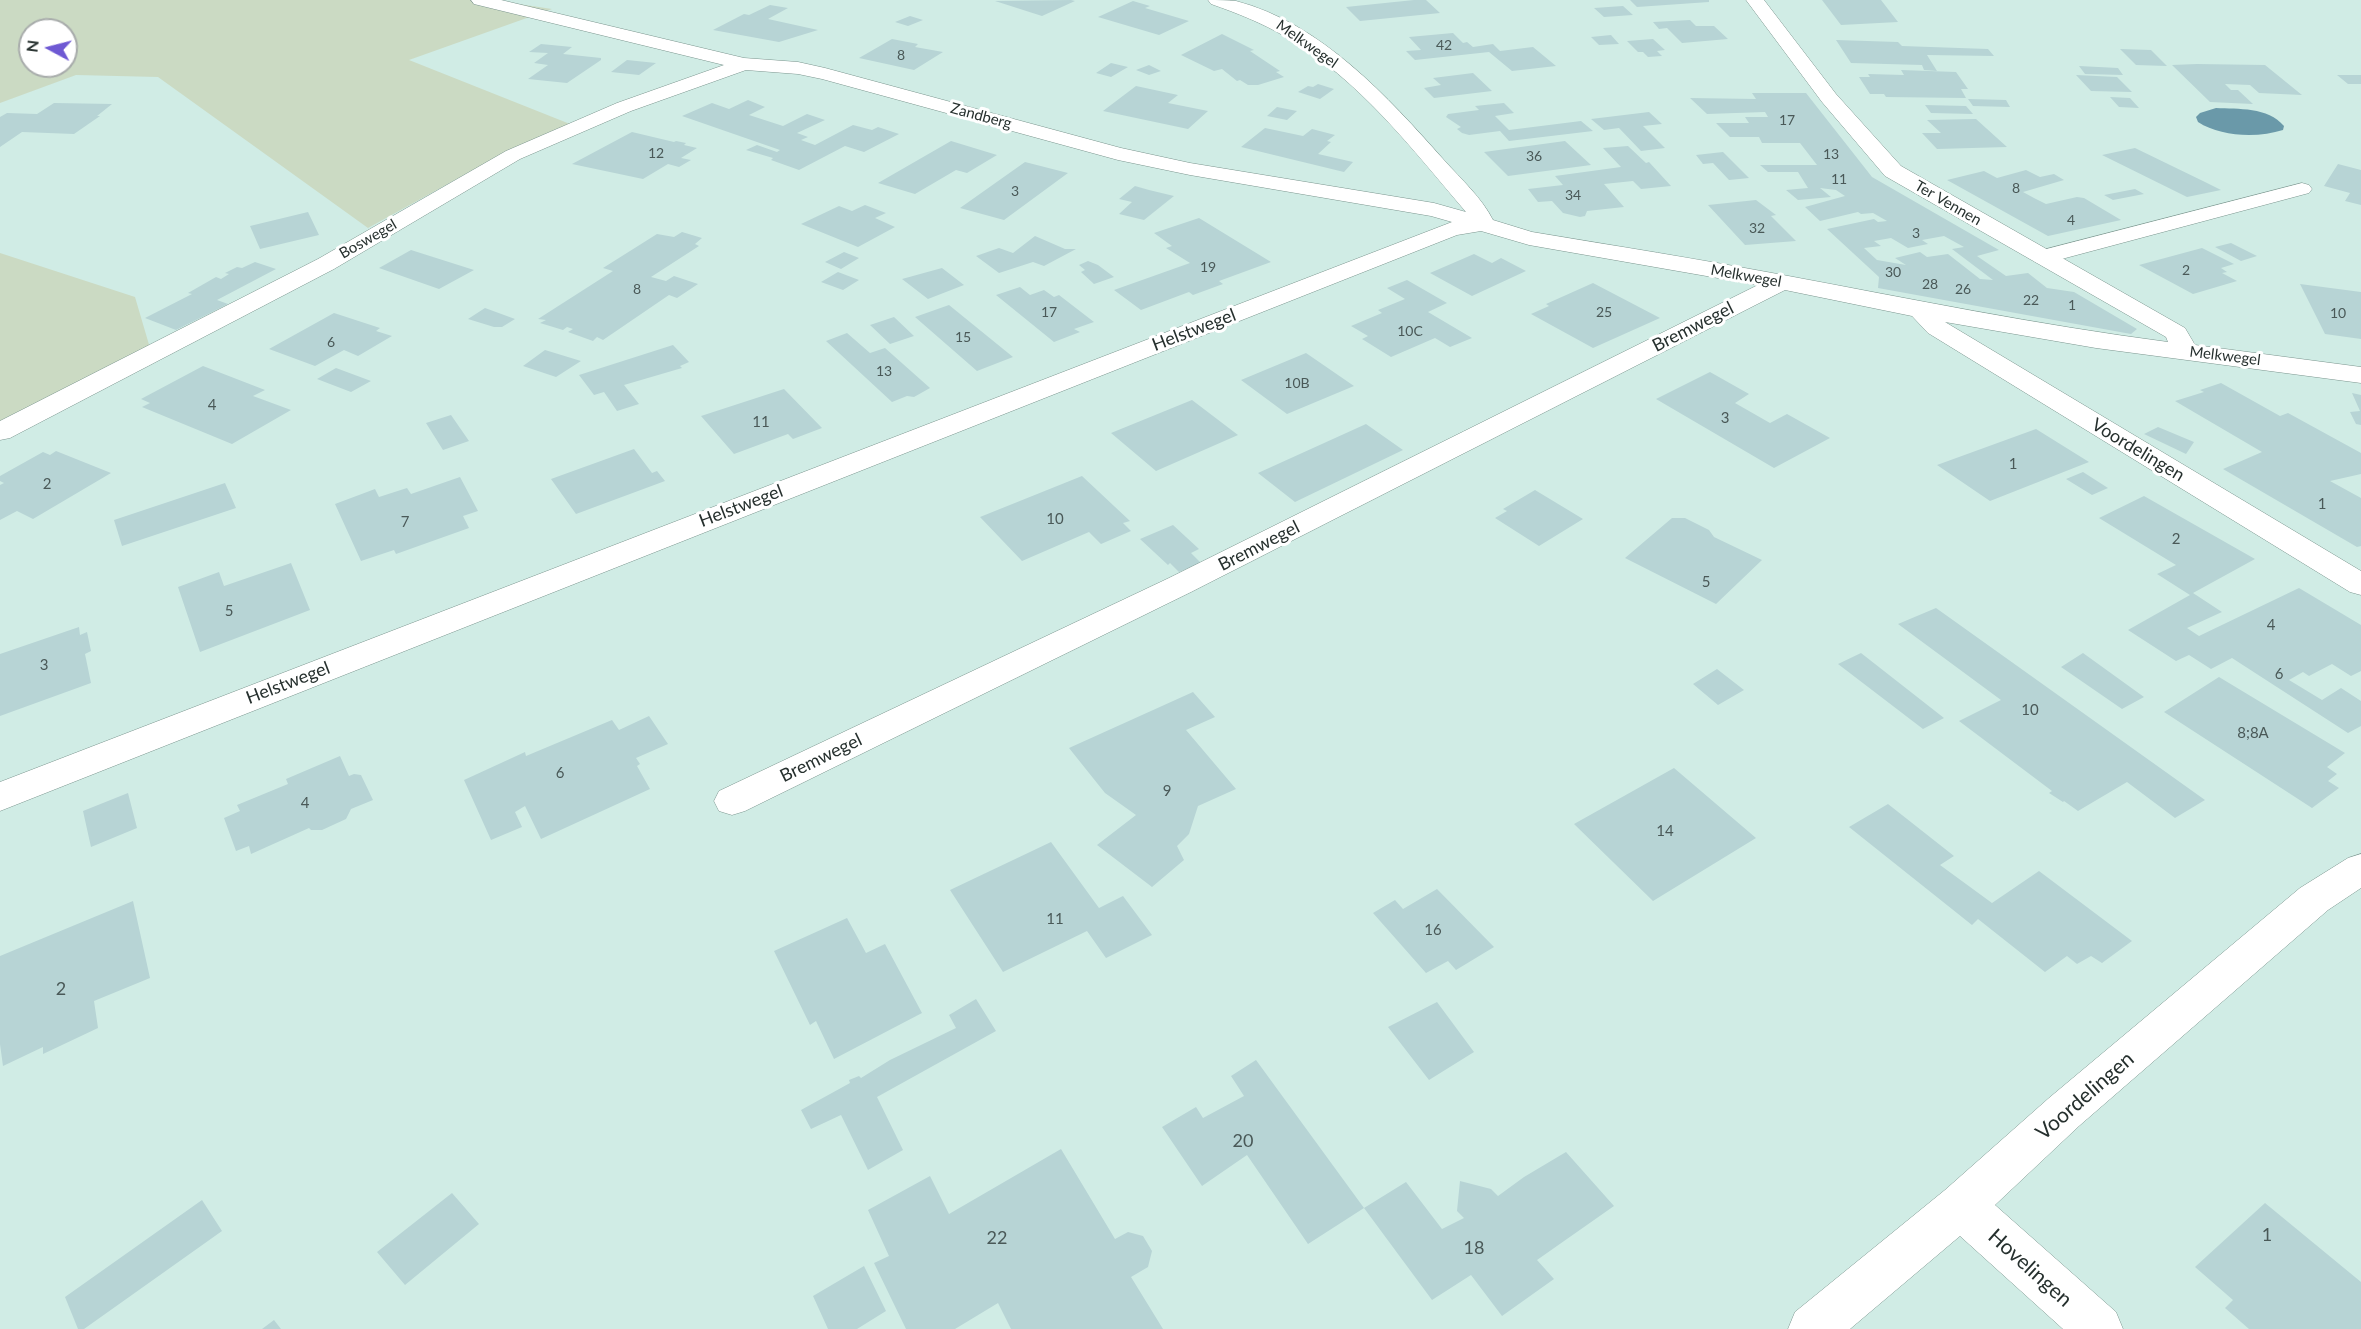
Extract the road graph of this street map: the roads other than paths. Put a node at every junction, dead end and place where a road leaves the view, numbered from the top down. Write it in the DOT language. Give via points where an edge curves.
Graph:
graph roads {
  1 [pos="480,0"];
  2 [pos="1217,0"];
  3 [pos="1755,0"];
  4 [pos="744,64"];
  5 [pos="2302,189"];
  6 [pos="1484,225"];
  7 [pos="2043,257"];
  8 [pos="1782,282"];
  9 [pos="1918,310"];
  10 [pos="2185,351"];
  11 [pos="2361,375"];
  12 [pos="0,432"];
  13 [pos="2361,585"];
  14 [pos="0,797"];
  15 [pos="732,801"];
  16 [pos="2361,869"];
  17 [pos="1961,1206"];
  18 [pos="1812,1329"];
  19 [pos="2099,1329"];
  1 -- 4 [label="street, Zandberg"];
  2 -- 6 [label="street, Melkwegel" via="1276,22 1345,71 1403,128 1478,212"];
  3 -- 7 [label="street, Ter Vennen" via="1829,98 1893,171"];
  4 -- 6 [label="street, Zandberg" via="825,74 1129,156 1434,210"];
  4 -- 12 [label="street, Boswegel" via="624,107 513,155 326,264"];
  5 -- 7 [label="lane"];
  6 -- 8 [label="street, Melkwegel" via="1529,238"];
  6 -- 14 [label="street, Helstwegel" via="1441,233"];
  7 -- 10 [label="street, Ter Vennen" via="2176,333"];
  8 -- 9 [label="street, Melkwegel"];
  8 -- 15 [label="street, Bremwegel" via="1180,585"];
  9 -- 10 [label="street, Melkwegel"];
  9 -- 13 [label="street, Voordelingen" via="1936,328"];
  10 -- 11 [label="street, Melkwegel"];
  16 -- 17 [label="street, Voordelingen" via="2314,899 2064,1112"];
  17 -- 18 [label="street, Voordelingen"];
  17 -- 19 [label="street, Hovelingen"];
}
